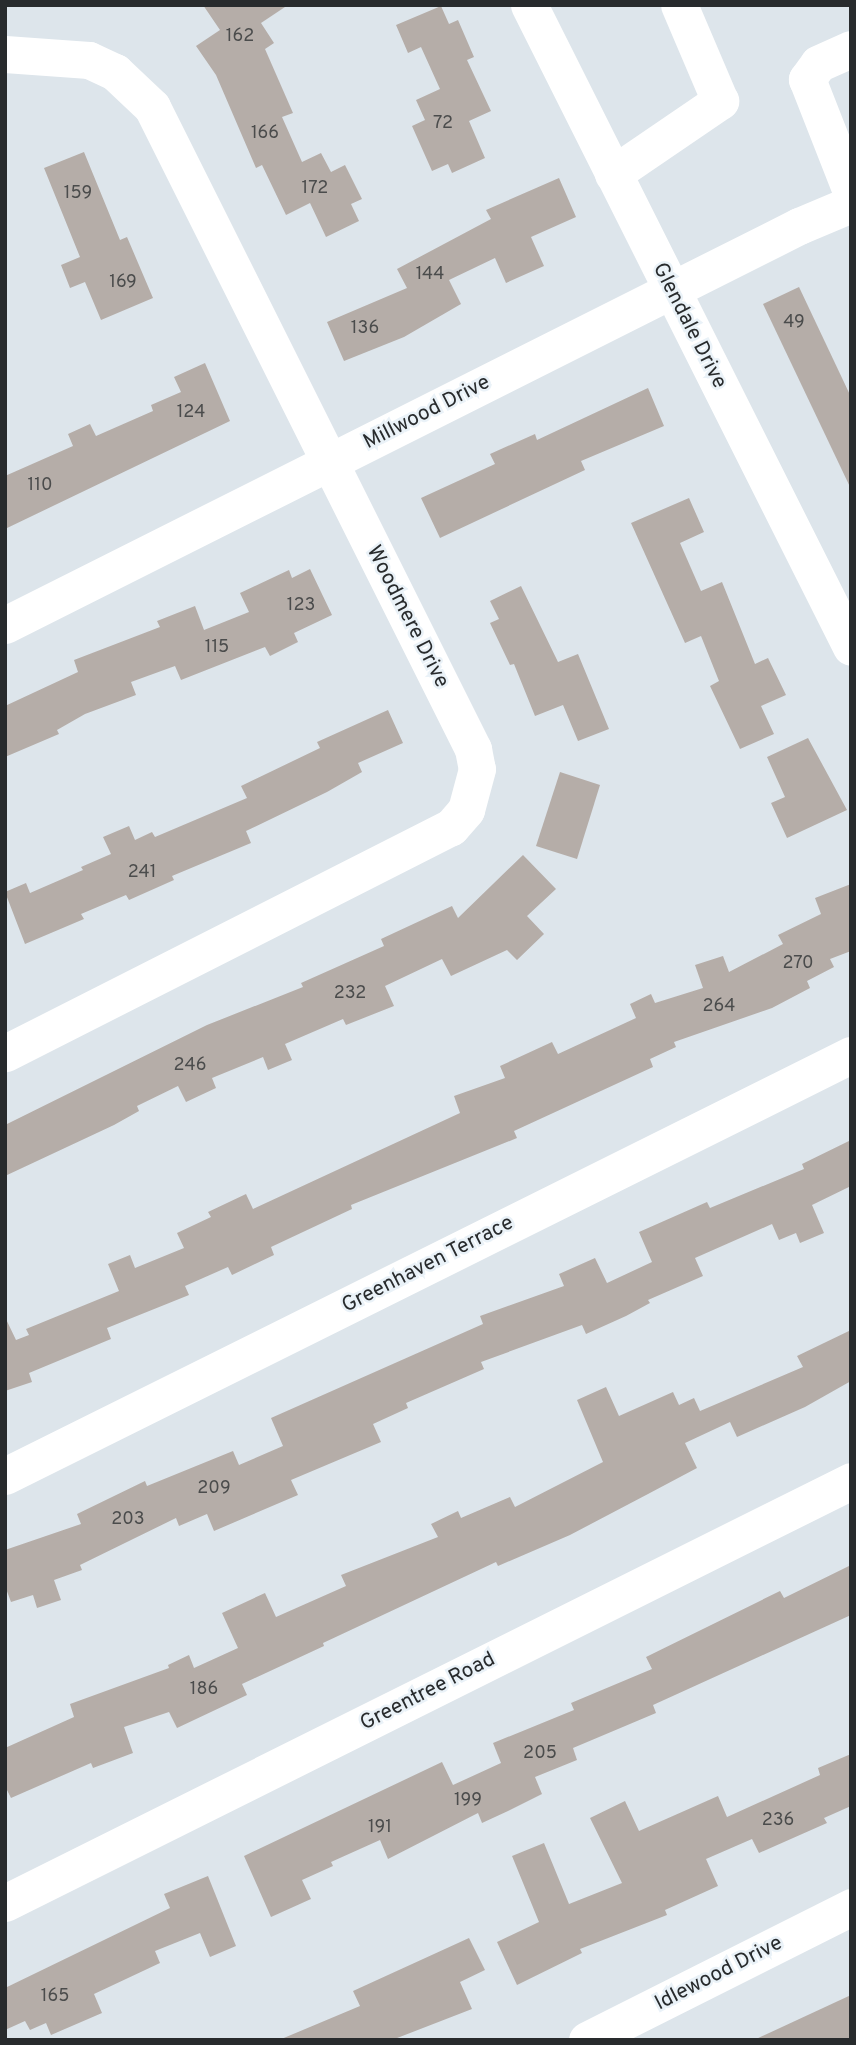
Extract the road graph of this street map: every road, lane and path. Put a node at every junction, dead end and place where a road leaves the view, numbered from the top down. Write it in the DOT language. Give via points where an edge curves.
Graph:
graph roads {
  1 [pos="529,5"];
  2 [pos="679,5"];
  3 [pos="851,49"];
  4 [pos="5,54"];
  5 [pos="613,174"];
  6 [pos="851,191"];
  7 [pos="851,204"];
  8 [pos="671,290"];
  9 [pos="329,462"];
  10 [pos="5,625"];
  11 [pos="851,647"];
  12 [pos="5,1052"];
  13 [pos="851,1055"];
  14 [pos="5,1476"];
  15 [pos="851,1481"];
  16 [pos="5,1903"];
  17 [pos="851,1907"];
  18 [pos="587,2040"];
  1 -- 5 [label="street, Glendale Drive"];
  2 -- 5 [label="street" via="720,101"];
  3 -- 6 [label="street" via="818,64 807,79"];
  4 -- 9 [label="street, Woodmere Drive" via="89,60 115,72 152,107"];
  5 -- 8 [label="street, Glendale Drive"];
  7 -- 8 [label="street, Millwood Drive"];
  8 -- 9 [label="street, Millwood Drive"];
  8 -- 11 [label="street, Glendale Drive"];
  9 -- 10 [label="street, Millwood Drive"];
  9 -- 12 [label="street, Woodmere Drive" via="473,750 475,786 466,810 452,827"];
  13 -- 14 [label="street, Greenhaven Terrace"];
  15 -- 16 [label="street, Greentree Road"];
  17 -- 18 [label="street, Idlewood Drive"];
}
